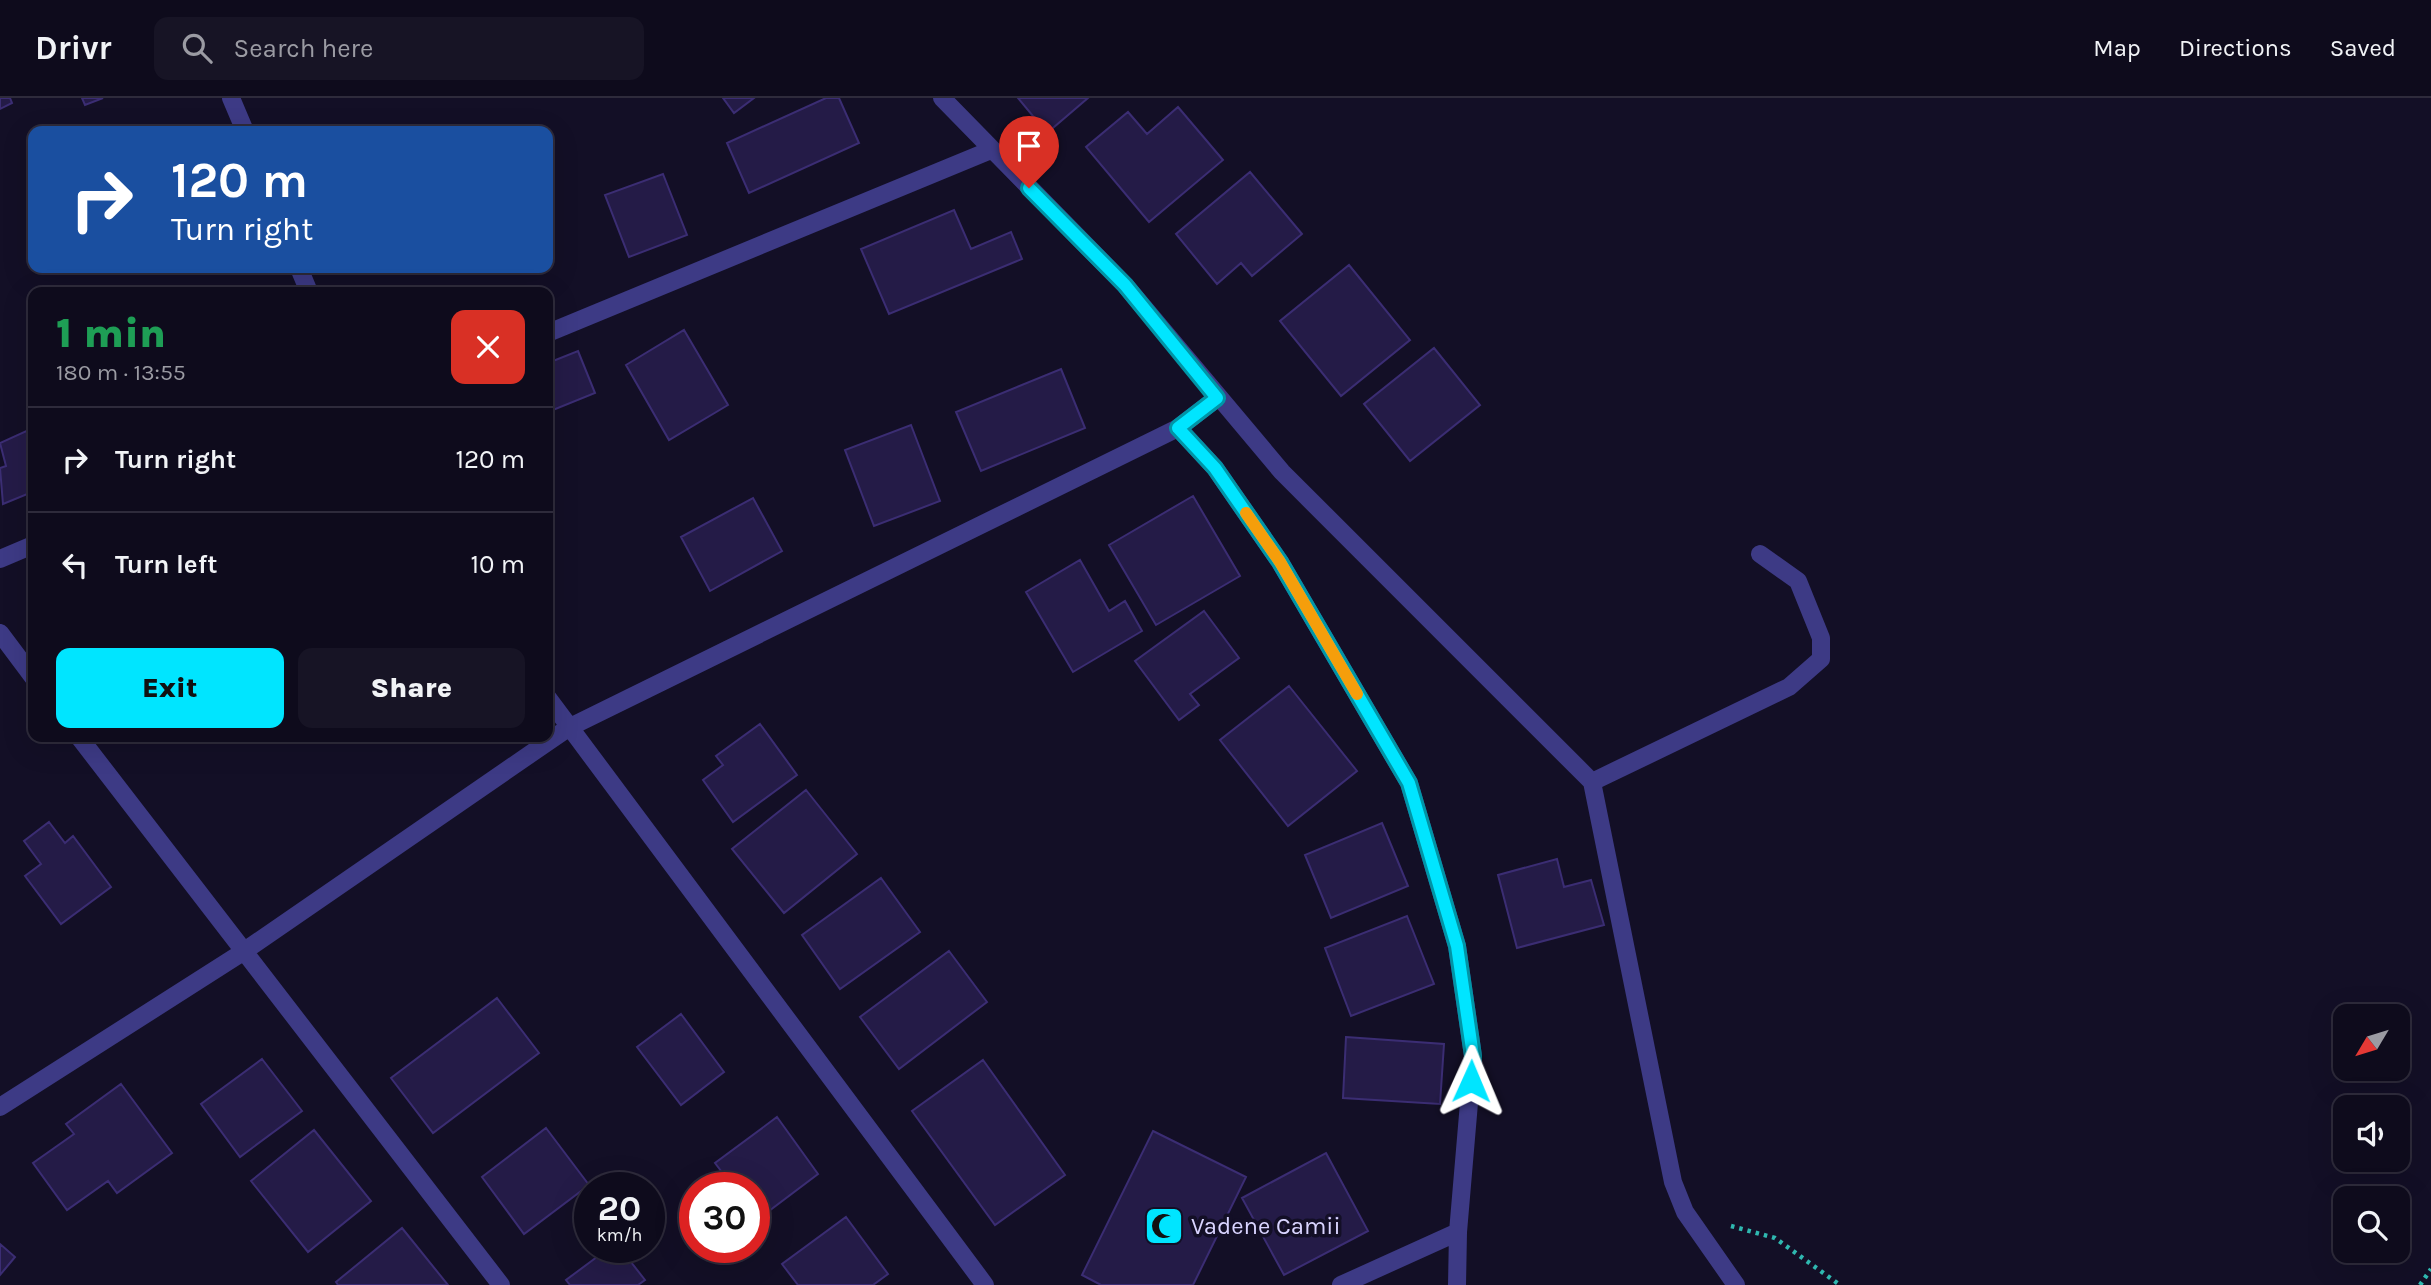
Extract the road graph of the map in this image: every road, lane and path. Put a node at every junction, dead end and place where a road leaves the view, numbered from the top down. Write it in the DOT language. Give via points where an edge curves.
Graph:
graph roads {
  1 [pos="231,98"];
  2 [pos="942,98"];
  3 [pos="243,126"];
  4 [pos="991,150"];
  5 [pos="553,331"];
  6 [pos="1217,398"];
  7 [pos="1178,428"];
  8 [pos="28,547"];
  9 [pos="1760,554"];
  10 [pos="0,559"];
  11 [pos="0,633"];
  12 [pos="28,670"];
  13 [pos="553,706"];
  14 [pos="568,728"];
  15 [pos="553,738"];
  16 [pos="83,742"];
  17 [pos="548,742"];
  18 [pos="1592,782"];
  19 [pos="243,952"];
  20 [pos="0,1107"];
  21 [pos="1685,1212"];
  22 [pos="1458,1232"];
  23 [pos="2431,1269"];
  24 [pos="501,1285"];
  25 [pos="985,1285"];
  26 [pos="1341,1285"];
  27 [pos="1457,1285"];
  28 [pos="1736,1285"];
  29 [pos="1840,1285"];
  30 [pos="2420,1285"];
  1 -- 3 [label="street"];
  2 -- 4 [label="street"];
  4 -- 5 [label="street"];
  4 -- 6 [label="street" via="1125,285"];
  6 -- 7 [label="street"];
  6 -- 18 [label="street" via="1282,472"];
  7 -- 14 [label="street"];
  7 -- 22 [label="street" via="1215,468 1280,562 1409,783 1457,946 1473,1056"];
  8 -- 10 [label="street"];
  9 -- 18 [label="street" via="1798,581 1821,638 1821,659 1789,687"];
  11 -- 12 [label="street"];
  13 -- 14 [label="street"];
  14 -- 15 [label="street"];
  14 -- 25 [label="street"];
  16 -- 19 [label="street"];
  17 -- 19 [label="street"];
  18 -- 21 [label="street" via="1673,1182"];
  19 -- 20 [label="street"];
  19 -- 24 [label="street"];
  21 -- 28 [label="street"];
  21 -- 29 [label="path" via="1775,1238"];
  22 -- 26 [label="street"];
  22 -- 27 [label="street"];
  23 -- 30 [label="path"];
}
